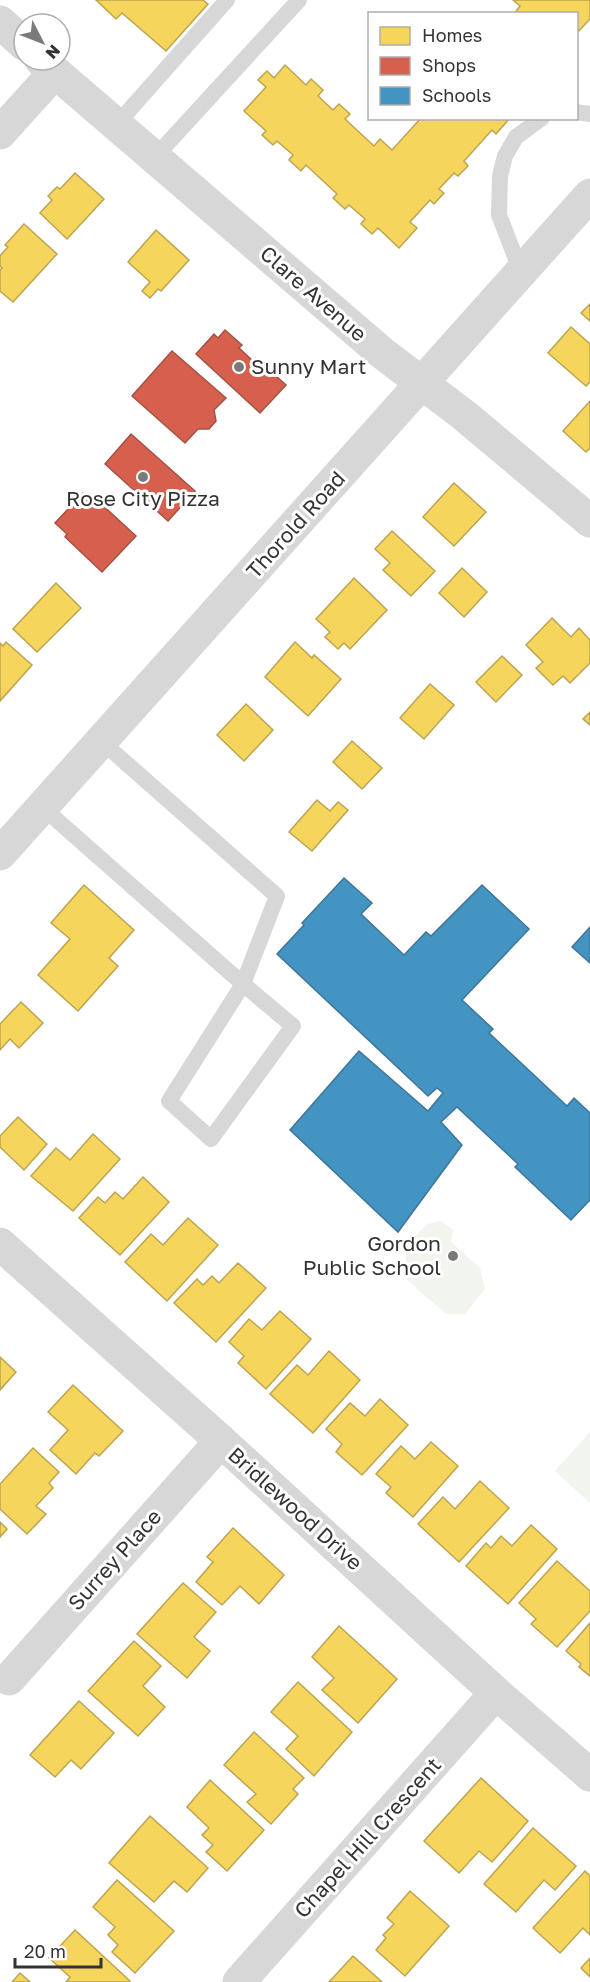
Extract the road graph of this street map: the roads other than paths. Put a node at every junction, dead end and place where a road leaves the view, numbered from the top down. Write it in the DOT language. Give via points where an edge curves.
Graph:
graph roads {
  1 [pos="227,0"];
  2 [pos="299,0"];
  3 [pos="0,22"];
  4 [pos="12,33"];
  5 [pos="44,72"];
  6 [pos="55,72"];
  7 [pos="539,120"];
  8 [pos="116,125"];
  9 [pos="0,133"];
  10 [pos="154,158"];
  11 [pos="590,195"];
  12 [pos="521,272"];
  13 [pos="422,385"];
  14 [pos="590,521"];
  15 [pos="101,741"];
  16 [pos="42,807"];
  17 [pos="0,854"];
  18 [pos="243,984"];
  19 [pos="0,1244"];
  20 [pos="221,1441"];
  21 [pos="9,1678"];
  22 [pos="496,1694"];
  23 [pos="590,1775"];
  24 [pos="239,1982"];
  1 -- 8 [label="lane"];
  2 -- 10 [label="lane"];
  3 -- 4 [label="street"];
  5 -- 9 [label="street"];
  6 -- 8 [label="street, Clare Avenue"];
  7 -- 12 [label="lane" via="516,137 500,176 499,215"];
  8 -- 10 [label="street, Clare Avenue"];
  10 -- 13 [label="street, Clare Avenue"];
  11 -- 12 [label="street, Thorold Road"];
  12 -- 13 [label="street, Thorold Road"];
  13 -- 14 [label="street, Clare Avenue"];
  13 -- 15 [label="street, Thorold Road"];
  15 -- 16 [label="street, Thorold Road"];
  15 -- 18 [label="lane" via="277,896"];
  16 -- 17 [label="street, Thorold Road"];
  16 -- 18 [label="lane"];
  18 -- 18 [label="lane" via="169,1101 211,1139 293,1026"];
  19 -- 20 [label="street, Bridlewood Drive"];
  20 -- 21 [label="street, Surrey Place"];
  20 -- 22 [label="street, Bridlewood Drive"];
  22 -- 23 [label="street, Bridlewood Drive"];
  22 -- 24 [label="street, Chapel Hill Crescent"];
}
